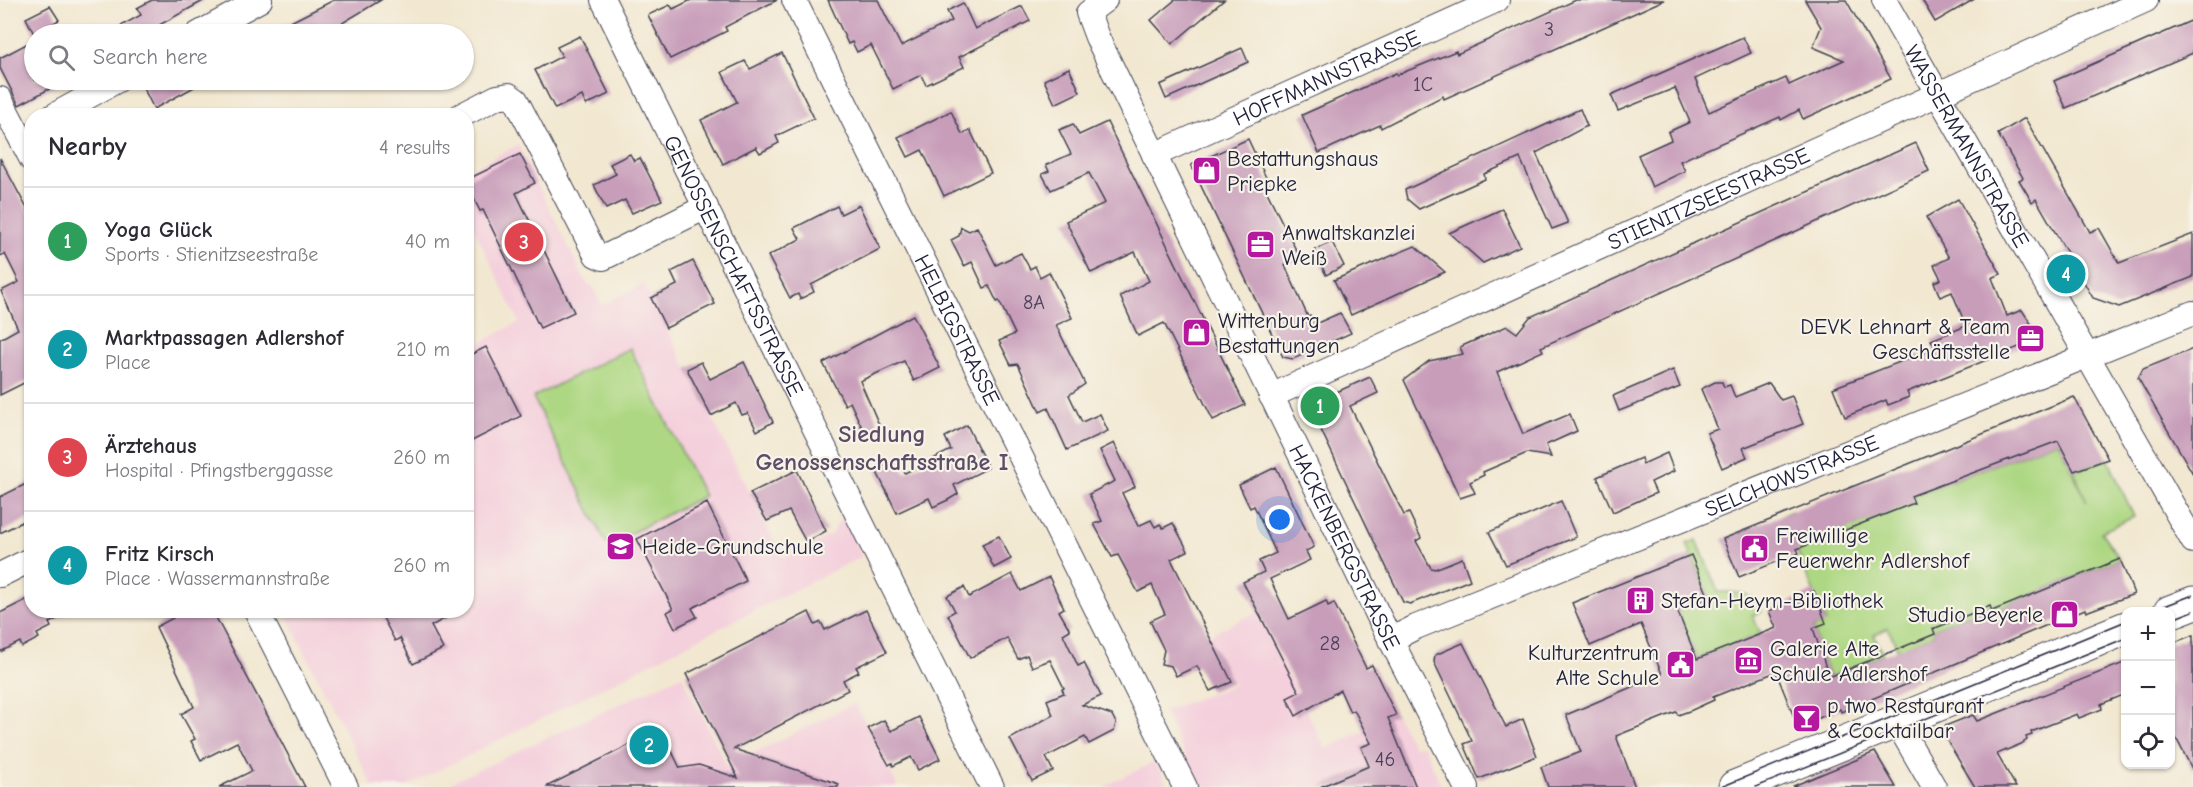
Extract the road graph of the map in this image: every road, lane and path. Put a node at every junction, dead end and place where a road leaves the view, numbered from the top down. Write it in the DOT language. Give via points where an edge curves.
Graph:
graph roads {
  1 [pos="260,0"];
  2 [pos="603,0"];
  3 [pos="794,0"];
  4 [pos="1497,0"];
  5 [pos="1884,0"];
  6 [pos="2145,0"];
  7 [pos="1097,6"];
  8 [pos="216,24"];
  9 [pos="100,90"];
  10 [pos="1938,94"];
  11 [pos="0,99"];
  12 [pos="67,108"];
  13 [pos="474,109"];
  14 [pos="17,136"];
  15 [pos="1154,155"];
  16 [pos="706,207"];
  17 [pos="2193,313"];
  18 [pos="2087,356"];
  19 [pos="1271,396"];
  20 [pos="2193,541"];
  21 [pos="24,563"];
  22 [pos="0,575"];
  23 [pos="2193,603"];
  24 [pos="2175,610"];
  25 [pos="260,618"];
  26 [pos="2121,630"];
  27 [pos="1390,640"];
  28 [pos="1896,721"];
  29 [pos="346,787"];
  30 [pos="992,787"];
  31 [pos="1185,787"];
  32 [pos="1466,787"];
  33 [pos="1735,787"];
  34 [pos="1934,787"];
  1 -- 8 [label="street"];
  2 -- 16 [label="street, GENOSSENSCHAFTSSTRASSE"];
  3 -- 31 [label="street, HELBIGSTRASSE"];
  4 -- 15 [label="street, HOFFMANNSTRASSE"];
  5 -- 10 [label="street, WASSERMANNSTRASSE"];
  6 -- 10 [label="street, STIENITZSEESTRASSE"];
  7 -- 15 [label="street, HACKENBERGSTRASSE" via="1096,37"];
  9 -- 12 [label="street"];
  10 -- 18 [label="street, WASSERMANNSTRASSE"];
  10 -- 19 [label="street, STIENITZSEESTRASSE"];
  11 -- 14 [label="street"];
  13 -- 16 [label="street" via="497,97 509,95 516,100 596,255 603,258"];
  15 -- 19 [label="street, HACKENBERGSTRASSE"];
  16 -- 30 [label="street, GENOSSENSCHAFTSSTRASSE"];
  17 -- 18 [label="street, SELCHOWSTRASSE"];
  18 -- 20 [label="street, WASSERMANNSTRASSE"];
  18 -- 27 [label="street, SELCHOWSTRASSE"];
  19 -- 27 [label="street, HACKENBERGSTRASSE"];
  21 -- 22 [label="street"];
  23 -- 24 [label="street"];
  25 -- 29 [label="street"];
  26 -- 28 [label="street"];
  27 -- 32 [label="street, HACKENBERGSTRASSE"];
  28 -- 33 [label="street"];
  28 -- 34 [label="street"];
}
